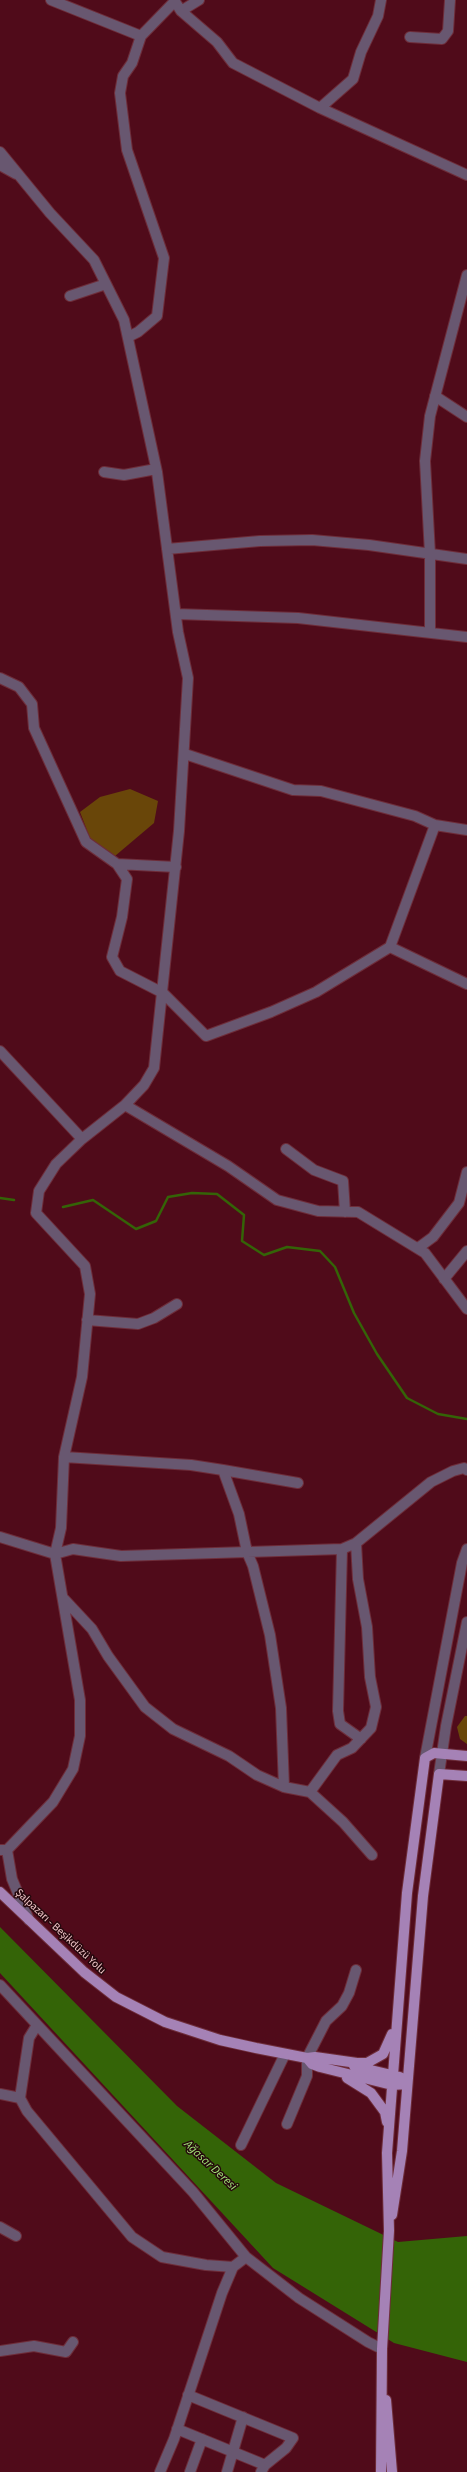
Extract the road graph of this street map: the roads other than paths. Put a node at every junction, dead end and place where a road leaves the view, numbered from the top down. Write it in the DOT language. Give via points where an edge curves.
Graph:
graph roads {
  1 [pos="51,0"];
  2 [pos="175,0"];
  3 [pos="198,0"];
  4 [pos="381,0"];
  5 [pos="450,0"];
  6 [pos="181,11"];
  7 [pos="141,36"];
  8 [pos="410,37"];
  9 [pos="320,108"];
  10 [pos="0,152"];
  11 [pos="0,165"];
  12 [pos="467,175"];
  13 [pos="21,176"];
  14 [pos="467,275"];
  15 [pos="106,284"];
  16 [pos="70,296"];
  17 [pos="128,337"];
  18 [pos="435,396"];
  19 [pos="467,418"];
  20 [pos="156,469"];
  21 [pos="104,472"];
  22 [pos="167,549"];
  23 [pos="430,554"];
  24 [pos="467,559"];
  25 [pos="176,614"];
  26 [pos="430,632"];
  27 [pos="467,638"];
  28 [pos="0,678"];
  29 [pos="186,754"];
  30 [pos="435,825"];
  31 [pos="467,830"];
  32 [pos="117,864"];
  33 [pos="176,867"];
  34 [pos="390,947"];
  35 [pos="467,984"];
  36 [pos="163,994"];
  37 [pos="0,1051"];
  38 [pos="125,1105"];
  39 [pos="82,1138"];
  40 [pos="286,1149"];
  41 [pos="467,1172"];
  42 [pos="345,1212"];
  43 [pos="418,1248"];
  44 [pos="467,1251"];
  45 [pos="463,1263"];
  46 [pos="444,1279"];
  47 [pos="177,1304"];
  48 [pos="467,1310"];
  49 [pos="87,1320"];
  50 [pos="64,1458"];
  51 [pos="223,1470"];
  52 [pos="467,1470"];
  53 [pos="298,1483"];
  54 [pos="0,1537"];
  55 [pos="356,1543"];
  56 [pos="342,1549"];
  57 [pos="467,1549"];
  58 [pos="247,1552"];
  59 [pos="56,1554"];
  60 [pos="64,1599"];
  61 [pos="467,1622"];
  62 [pos="361,1739"];
  63 [pos="442,1753"];
  64 [pos="467,1756"];
  65 [pos="425,1758"];
  66 [pos="439,1774"];
  67 [pos="467,1776"];
  68 [pos="284,1787"];
  69 [pos="310,1792"];
  70 [pos="4,1850"];
  71 [pos="372,1855"];
  72 [pos="0,1892"];
  73 [pos="29,1920"];
  74 [pos="356,1970"];
  75 [pos="0,1985"];
  76 [pos="396,2021"];
  77 [pos="37,2024"];
  78 [pos="285,2054"];
  79 [pos="307,2058"];
  80 [pos="331,2060"];
  81 [pos="320,2067"];
  82 [pos="393,2080"];
  83 [pos="407,2084"];
  84 [pos="0,2094"];
  85 [pos="20,2098"];
  86 [pos="287,2124"];
  87 [pos="389,2127"];
  88 [pos="241,2145"];
  89 [pos="0,2227"];
  90 [pos="389,2231"];
  91 [pos="16,2236"];
  92 [pos="246,2257"];
  93 [pos="233,2267"];
  94 [pos="73,2342"];
  95 [pos="383,2344"];
  96 [pos="0,2350"];
  97 [pos="188,2395"];
  98 [pos="243,2417"];
  99 [pos="177,2429"];
  100 [pos="202,2439"];
  101 [pos="234,2452"];
  102 [pos="263,2468"];
  103 [pos="160,2472"];
  104 [pos="190,2472"];
  105 [pos="227,2472"];
  106 [pos="381,2472"];
  107 [pos="392,2472"];
  1 -- 7 [label="street"];
  2 -- 6 [label="street"];
  2 -- 7 [label="street"];
  3 -- 6 [label="street"];
  4 -- 9 [label="street" via="378,16 361,52 353,79"];
  5 -- 8 [label="street" via="448,31 442,39"];
  6 -- 9 [label="street" via="218,42 233,63"];
  7 -- 17 [label="street" via="132,63 123,76 120,93 127,150 164,258 158,316"];
  9 -- 12 [label="street"];
  10 -- 13 [label="street"];
  11 -- 13 [label="street"];
  13 -- 15 [label="street" via="50,213 94,260"];
  14 -- 18 [label="street"];
  15 -- 16 [label="street"];
  15 -- 17 [label="street" via="124,320"];
  17 -- 20 [label="street"];
  18 -- 19 [label="street"];
  18 -- 23 [label="street" via="425,460"];
  20 -- 21 [label="street" via="124,475"];
  20 -- 22 [label="street"];
  22 -- 23 [label="street" via="260,541 312,540"];
  22 -- 25 [label="street"];
  23 -- 24 [label="street"];
  23 -- 26 [label="street"];
  25 -- 26 [label="street" via="298,618"];
  25 -- 29 [label="street" via="188,678"];
  26 -- 27 [label="street"];
  28 -- 32 [label="street" via="19,687 32,704 34,728 86,842"];
  29 -- 30 [label="street" via="293,790 321,791 343,796 415,816"];
  29 -- 33 [label="street"];
  30 -- 31 [label="street"];
  30 -- 34 [label="street"];
  32 -- 33 [label="street"];
  32 -- 36 [label="street" via="127,879 122,917 112,957 120,971"];
  33 -- 36 [label="street"];
  34 -- 35 [label="street"];
  34 -- 36 [label="street" via="316,992 206,1036"];
  36 -- 38 [label="street" via="154,1068 144,1085"];
  37 -- 39 [label="street"];
  38 -- 39 [label="street"];
  38 -- 42 [label="street" via="228,1166 277,1200 318,1211"];
  39 -- 49 [label="street" via="56,1164 39,1191 36,1213 85,1266 90,1294"];
  40 -- 42 [label="street" via="314,1170 343,1181"];
  41 -- 43 [label="street" via="460,1203 433,1237"];
  42 -- 43 [label="street" via="358,1212"];
  43 -- 46 [label="street" via="425,1253"];
  44 -- 45 [label="street"];
  45 -- 46 [label="street"];
  46 -- 48 [label="street"];
  47 -- 49 [label="street" via="138,1324"];
  49 -- 50 [label="street" via="82,1377"];
  50 -- 51 [label="street" via="190,1465"];
  50 -- 59 [label="street" via="61,1528"];
  51 -- 53 [label="street"];
  51 -- 58 [label="street" via="239,1514"];
  52 -- 55 [label="street" via="464,1468 453,1471 431,1482"];
  54 -- 59 [label="street"];
  55 -- 56 [label="street"];
  55 -- 62 [label="street" via="358,1579 367,1627 370,1677 376,1707 371,1728"];
  56 -- 58 [label="street"];
  56 -- 62 [label="street" via="338,1711 340,1724"];
  57 -- 65 [label="street" via="462,1562"];
  58 -- 59 [label="street" via="121,1556 73,1549"];
  58 -- 68 [label="street" via="253,1566 276,1668 282,1723"];
  59 -- 60 [label="street"];
  60 -- 68 [label="street" via="92,1629 145,1707 173,1729 230,1756 258,1775"];
  60 -- 70 [label="street" via="80,1700 80,1736 73,1770 54,1802"];
  61 -- 63 [label="street"];
  62 -- 69 [label="street" via="352,1748 337,1755"];
  63 -- 64 [label="main road"];
  63 -- 65 [label="main road" via="434,1753"];
  63 -- 66 [label="street"];
  65 -- 76 [label="main road" via="407,1893"];
  66 -- 67 [label="main road"];
  66 -- 83 [label="main road" via="423,1896"];
  68 -- 69 [label="street"];
  69 -- 71 [label="street" via="344,1822"];
  70 -- 73 [label="street"];
  72 -- 73 [label="main road, Şalpazarı - Beşikdüzü Yolu"];
  73 -- 78 [label="main road, Şalpazarı - Beşikdüzü Yolu" via="84,1972 116,1997 165,2022 220,2040"];
  74 -- 79 [label="street" via="342,2006 326,2021"];
  75 -- 77 [label="street"];
  76 -- 80 [label="main road" via="386,2049 375,2060 357,2064"];
  76 -- 82 [label="main road"];
  77 -- 85 [label="street" via="29,2038"];
  77 -- 92 [label="street" via="193,2192"];
  78 -- 79 [label="main road, Şalpazarı - Beşikdüzü Yolu"];
  78 -- 88 [label="street"];
  79 -- 80 [label="main road, Şalpazarı - Beşikdüzü Yolu"];
  79 -- 81 [label="main road" via="312,2064"];
  79 -- 86 [label="street" via="307,2076"];
  80 -- 82 [label="main road"];
  81 -- 82 [label="main road"];
  81 -- 87 [label="main road" via="363,2086 380,2104"];
  82 -- 83 [label="main road"];
  82 -- 87 [label="main road"];
  83 -- 90 [label="main road" via="402,2151"];
  84 -- 85 [label="street"];
  85 -- 93 [label="street" via="27,2111 132,2237 162,2257"];
  87 -- 90 [label="main road" via="386,2179"];
  89 -- 91 [label="street"];
  90 -- 95 [label="main road"];
  92 -- 93 [label="street"];
  92 -- 95 [label="street" via="299,2298 368,2342"];
  93 -- 97 [label="street"];
  94 -- 96 [label="street" via="66,2352 34,2346"];
  95 -- 106 [label="main road"];
  95 -- 107 [label="main road"];
  97 -- 98 [label="street"];
  97 -- 99 [label="street"];
  98 -- 101 [label="street"];
  98 -- 102 [label="street" via="293,2438 286,2448"];
  99 -- 100 [label="street"];
  99 -- 103 [label="street"];
  100 -- 101 [label="street"];
  100 -- 104 [label="street"];
  101 -- 102 [label="street"];
  101 -- 105 [label="street"];
}
